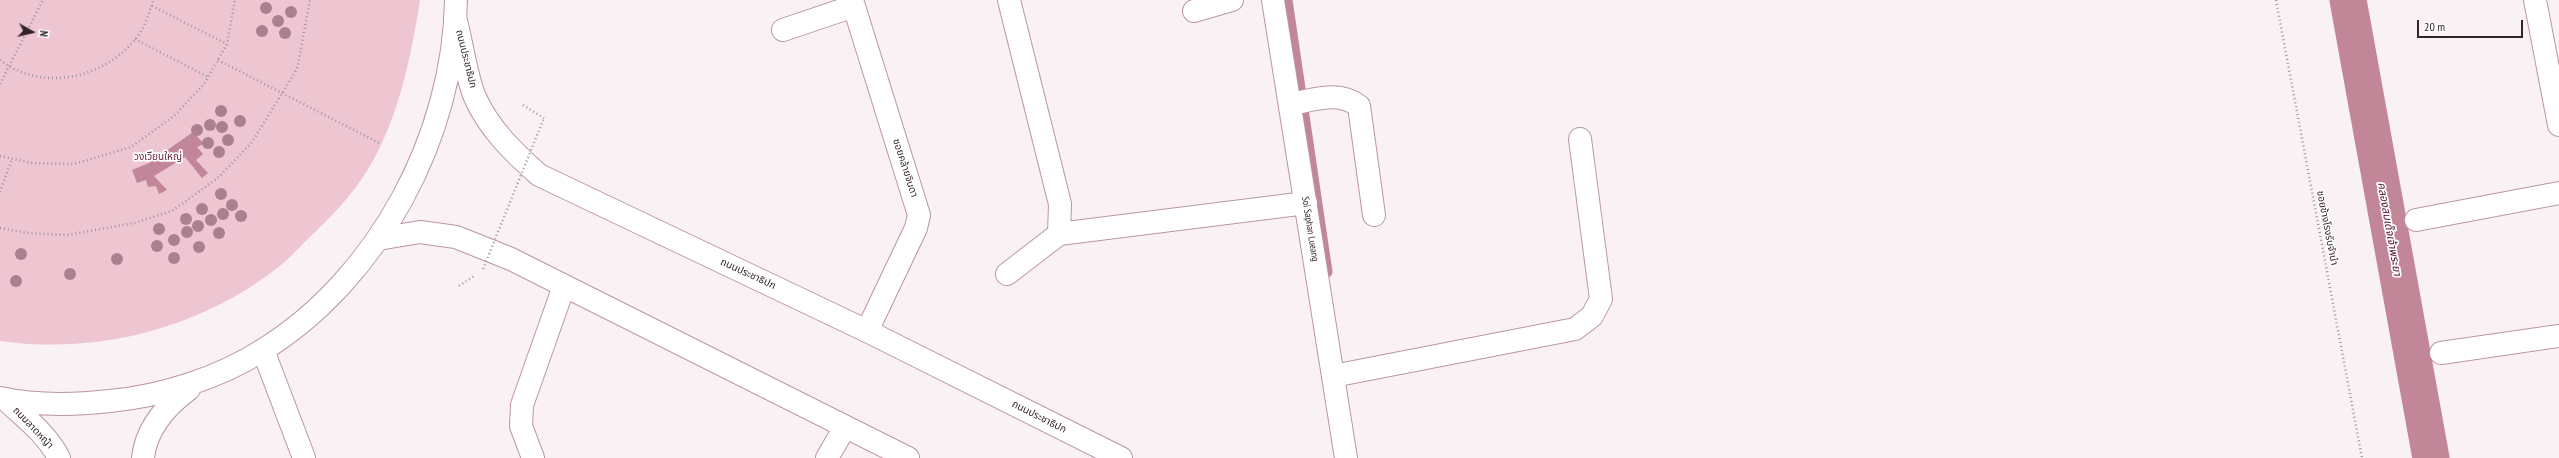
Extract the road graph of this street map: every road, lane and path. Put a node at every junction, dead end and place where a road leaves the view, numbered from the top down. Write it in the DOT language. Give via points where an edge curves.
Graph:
graph roads {
  1 [pos="43,0"];
  2 [pos="154,0"];
  3 [pos="235,0"];
  4 [pos="310,0"];
  5 [pos="1009,0"];
  6 [pos="1232,0"];
  7 [pos="1273,0"];
  8 [pos="2276,0"];
  9 [pos="2535,0"];
  10 [pos="853,3"];
  11 [pos="152,6"];
  12 [pos="456,8"];
  13 [pos="1194,11"];
  14 [pos="782,30"];
  15 [pos="135,39"];
  16 [pos="227,44"];
  17 [pos="0,60"];
  18 [pos="218,60"];
  19 [pos="9,66"];
  20 [pos="208,77"];
  21 [pos="0,84"];
  22 [pos="284,93"];
  23 [pos="1290,104"];
  24 [pos="523,105"];
  25 [pos="2559,125"];
  26 [pos="1580,139"];
  27 [pos="381,144"];
  28 [pos="0,156"];
  29 [pos="12,159"];
  30 [pos="0,192"];
  31 [pos="2559,193"];
  32 [pos="1306,203"];
  33 [pos="1374,215"];
  34 [pos="2416,220"];
  35 [pos="0,228"];
  36 [pos="1059,234"];
  37 [pos="378,239"];
  38 [pos="484,269"];
  39 [pos="1007,274"];
  40 [pos="564,286"];
  41 [pos="867,331"];
  42 [pos="2559,336"];
  43 [pos="263,350"];
  44 [pos="2441,353"];
  45 [pos="1333,376"];
  46 [pos="204,377"];
  47 [pos="2,398"];
  48 [pos="845,427"];
  49 [pos="59,458"];
  50 [pos="143,458"];
  51 [pos="304,458"];
  52 [pos="533,458"];
  53 [pos="827,458"];
  54 [pos="908,458"];
  55 [pos="1121,458"];
  56 [pos="1346,458"];
  57 [pos="2362,458"];
  1 -- 19 [label="path"];
  2 -- 11 [label="path"];
  3 -- 16 [label="path"];
  4 -- 22 [label="path" via="297,69"];
  5 -- 36 [label="street" via="1060,204"];
  6 -- 13 [label="street"];
  7 -- 23 [label="street, Soi Saphan Lueang"];
  8 -- 57 [label="path, ซอยข้างโรงรับจำนำ"];
  9 -- 25 [label="street"];
  10 -- 14 [label="street"];
  10 -- 41 [label="street, ซอยคล้ายจินดา" via="919,215 916,228"];
  11 -- 15 [label="path"];
  11 -- 16 [label="path"];
  12 -- 37 [label="street" via="448,70 435,123 418,167"];
  12 -- 41 [label="street, ถนนประชาธิปก" via="474,94 492,127 512,152 539,175"];
  15 -- 19 [label="path" via="112,61 88,73 62,78 34,76"];
  15 -- 20 [label="path"];
  16 -- 18 [label="path"];
  17 -- 19 [label="path"];
  18 -- 20 [label="path"];
  18 -- 22 [label="path"];
  19 -- 21 [label="path"];
  20 -- 29 [label="path" via="174,116 131,147 74,164 32,163"];
  22 -- 27 [label="path"];
  22 -- 35 [label="path" via="252,142 219,177 172,211 134,223 67,235 27,233"];
  23 -- 32 [label="street, Soi Saphan Lueang"];
  23 -- 33 [label="street" via="1333,97 1348,98 1359,106"];
  24 -- 38 [label="path, bridge" via="544,118"];
  26 -- 45 [label="street" via="1601,299 1592,316 1575,329"];
  28 -- 29 [label="path"];
  29 -- 30 [label="path"];
  31 -- 34 [label="street"];
  32 -- 36 [label="street"];
  32 -- 45 [label="street, Soi Saphan Lueang"];
  36 -- 39 [label="street"];
  37 -- 40 [label="street" via="420,232 456,237 511,259"];
  37 -- 43 [label="street" via="355,270 317,308"];
  40 -- 48 [label="street"];
  40 -- 52 [label="street" via="522,404 521,426"];
  41 -- 55 [label="street, ถนนประชาธิปก"];
  42 -- 44 [label="street"];
  43 -- 46 [label="street" via="234,366"];
  43 -- 51 [label="street"];
  45 -- 56 [label="street, Soi Saphan Lueang"];
  46 -- 47 [label="street" via="161,393 88,404 46,404"];
  46 -- 50 [label="street" via="171,402 152,427"];
  47 -- 49 [label="street, ถนนลาดหญ้า" via="36,428 54,448"];
  48 -- 53 [label="street"];
  48 -- 54 [label="street"];
}
